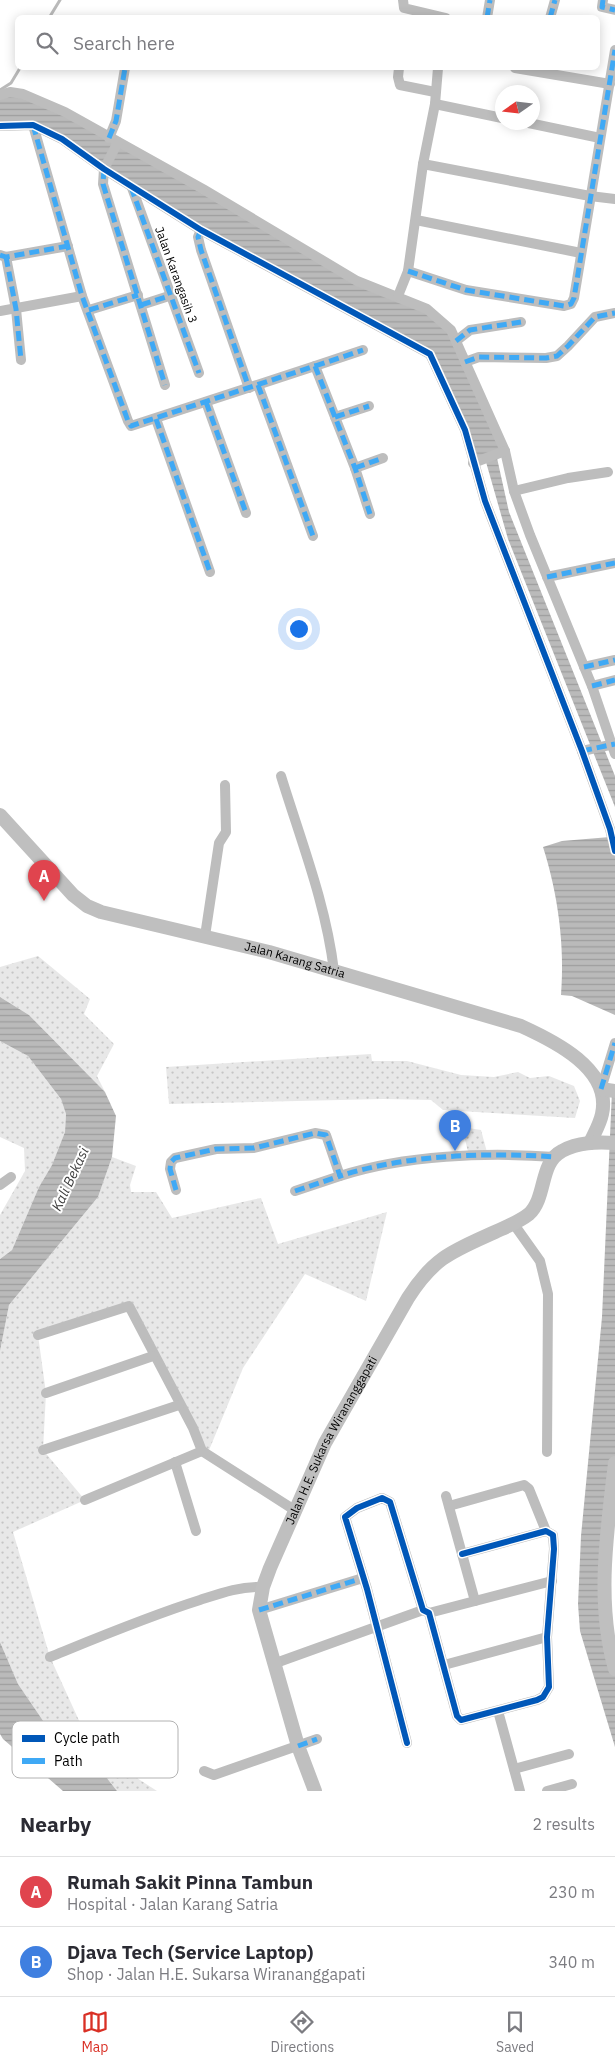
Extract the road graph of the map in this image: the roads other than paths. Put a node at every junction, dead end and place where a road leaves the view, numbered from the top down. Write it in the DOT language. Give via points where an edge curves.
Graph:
graph roads {
  1 [pos="402,0"];
  2 [pos="490,0"];
  3 [pos="555,0"];
  4 [pos="603,0"];
  5 [pos="615,10"];
  6 [pos="433,15"];
  7 [pos="488,15"];
  8 [pos="551,15"];
  9 [pos="615,50"];
  10 [pos="125,70"];
  11 [pos="399,70"];
  12 [pos="438,70"];
  13 [pos="527,70"];
  14 [pos="610,84"];
  15 [pos="435,92"];
  16 [pos="0,95"];
  17 [pos="435,104"];
  18 [pos="611,108"];
  19 [pos="495,117"];
  20 [pos="33,125"];
  21 [pos="540,125"];
  22 [pos="0,126"];
  23 [pos="600,138"];
  24 [pos="113,140"];
  25 [pos="423,164"];
  26 [pos="104,169"];
  27 [pos="131,185"];
  28 [pos="590,196"];
  29 [pos="615,199"];
  30 [pos="416,220"];
  31 [pos="201,230"];
  32 [pos="68,246"];
  33 [pos="581,253"];
  34 [pos="3,256"];
  35 [pos="408,271"];
  36 [pos="82,296"];
  37 [pos="169,296"];
  38 [pos="398,296"];
  39 [pos="140,300"];
  40 [pos="16,309"];
  41 [pos="89,310"];
  42 [pos="0,311"];
  43 [pos="615,313"];
  44 [pos="521,322"];
  45 [pos="456,341"];
  46 [pos="363,350"];
  47 [pos="22,360"];
  48 [pos="465,362"];
  49 [pos="315,366"];
  50 [pos="199,373"];
  51 [pos="165,385"];
  52 [pos="254,386"];
  53 [pos="206,402"];
  54 [pos="368,406"];
  55 [pos="335,417"];
  56 [pos="156,419"];
  57 [pos="505,451"];
  58 [pos="383,458"];
  59 [pos="473,464"];
  60 [pos="355,468"];
  61 [pos="608,472"];
  62 [pos="514,492"];
  63 [pos="246,513"];
  64 [pos="370,514"];
  65 [pos="314,536"];
  66 [pos="615,563"];
  67 [pos="210,572"];
  68 [pos="547,577"];
  69 [pos="615,660"];
  70 [pos="584,667"];
  71 [pos="615,680"];
  72 [pos="592,686"];
  73 [pos="614,747"];
  74 [pos="586,750"];
  75 [pos="281,776"];
  76 [pos="226,785"];
  77 [pos="0,815"];
  78 [pos="615,851"];
  79 [pos="205,936"];
  80 [pos="334,971"];
  81 [pos="615,1043"];
  82 [pos="608,1090"];
  83 [pos="590,1143"];
  84 [pos="612,1143"];
  85 [pos="554,1157"];
  86 [pos="340,1176"];
  87 [pos="11,1177"];
  88 [pos="0,1185"];
  89 [pos="176,1190"];
  90 [pos="295,1191"];
  91 [pos="513,1223"];
  92 [pos="38,1335"];
  93 [pos="153,1356"];
  94 [pos="46,1393"];
  95 [pos="179,1404"];
  96 [pos="43,1450"];
  97 [pos="202,1452"];
  98 [pos="548,1452"];
  99 [pos="176,1462"];
  100 [pos="615,1463"];
  101 [pos="85,1500"];
  102 [pos="296,1511"];
  103 [pos="612,1515"];
  104 [pos="196,1531"];
  105 [pos="546,1531"];
  106 [pos="462,1554"];
  107 [pos="363,1578"];
  108 [pos="552,1581"];
  109 [pos="263,1587"];
  110 [pos="475,1601"];
  111 [pos="260,1610"];
  112 [pos="426,1612"];
  113 [pos="377,1627"];
  114 [pos="547,1637"];
  115 [pos="50,1657"];
  116 [pos="273,1664"];
  117 [pos="444,1665"];
  118 [pos="615,1669"];
  119 [pos="498,1711"];
  120 [pos="316,1739"];
  121 [pos="407,1743"];
  122 [pos="298,1746"];
  123 [pos="569,1754"];
  124 [pos="514,1769"];
  125 [pos="204,1772"];
  126 [pos="572,1784"];
  127 [pos="315,1791"];
  128 [pos="520,1791"];
  129 [pos="547,1791"];
  1 -- 6 [label="street" via="404,8"];
  2 -- 7 [label="street"];
  3 -- 8 [label="street"];
  4 -- 5 [label="street" via="602,7"];
  9 -- 14 [label="street"];
  10 -- 24 [label="street"];
  11 -- 15 [label="street" via="400,84"];
  12 -- 15 [label="street"];
  13 -- 14 [label="street"];
  14 -- 18 [label="street"];
  15 -- 17 [label="street"];
  16 -- 24 [label="street" via="10,92 37,99"];
  17 -- 19 [label="street"];
  17 -- 25 [label="street"];
  18 -- 23 [label="street"];
  20 -- 22 [label="street"];
  20 -- 26 [label="street" via="62,139"];
  20 -- 32 [label="street"];
  21 -- 23 [label="street"];
  23 -- 28 [label="street"];
  24 -- 26 [label="street"];
  24 -- 38 [label="street" via="203,189 357,281"];
  25 -- 28 [label="street"];
  25 -- 30 [label="street"];
  26 -- 27 [label="street"];
  26 -- 39 [label="street" via="103,184"];
  27 -- 31 [label="street"];
  27 -- 37 [label="street, Jalan Karangasih 3"];
  28 -- 29 [label="street"];
  28 -- 33 [label="street"];
  30 -- 33 [label="street"];
  30 -- 35 [label="street"];
  31 -- 52 [label="street" via="199,242"];
  31 -- 59 [label="street" via="430,354 465,430"];
  32 -- 34 [label="street"];
  32 -- 36 [label="street"];
  33 -- 35 [label="street" via="574,298 571,304 564,306 466,290"];
  34 -- 40 [label="street"];
  35 -- 38 [label="street"];
  36 -- 40 [label="street"];
  36 -- 41 [label="street"];
  37 -- 39 [label="street"];
  37 -- 50 [label="street, Jalan Karangasih 3"];
  38 -- 45 [label="street" via="427,308 451,330"];
  39 -- 41 [label="street"];
  39 -- 51 [label="street"];
  40 -- 42 [label="street"];
  40 -- 47 [label="street"];
  41 -- 56 [label="street" via="128,421 137,426"];
  43 -- 48 [label="street" via="595,317 557,356 479,357"];
  44 -- 45 [label="street" via="470,330"];
  45 -- 48 [label="street"];
  46 -- 49 [label="street"];
  48 -- 57 [label="street"];
  49 -- 52 [label="street"];
  49 -- 55 [label="street"];
  52 -- 53 [label="street"];
  52 -- 65 [label="street"];
  53 -- 56 [label="street"];
  53 -- 63 [label="street"];
  54 -- 55 [label="street"];
  55 -- 60 [label="street"];
  56 -- 67 [label="street"];
  57 -- 59 [label="street"];
  57 -- 62 [label="street"];
  58 -- 60 [label="street"];
  59 -- 74 [label="street" via="501,547"];
  60 -- 64 [label="street"];
  61 -- 62 [label="street"];
  62 -- 68 [label="street"];
  66 -- 68 [label="street"];
  68 -- 70 [label="street"];
  69 -- 70 [label="street"];
  70 -- 72 [label="street"];
  71 -- 72 [label="street"];
  72 -- 73 [label="street"];
  73 -- 74 [label="street"];
  74 -- 78 [label="street"];
  75 -- 80 [label="street" via="329,934"];
  76 -- 79 [label="street" via="226,832 219,843"];
  77 -- 79 [label="street, Jalan Karang Satria" via="73,895 87,906 126,919"];
  79 -- 80 [label="street, Jalan Karang Satria"];
  80 -- 82 [label="street, Jalan Karang Satria" via="522,1026 550,1040 586,1065"];
  81 -- 82 [label="street"];
  82 -- 83 [label="street"];
  83 -- 84 [label="street"];
  83 -- 85 [label="street" via="563,1150"];
  85 -- 86 [label="street" via="459,1157 375,1165"];
  85 -- 91 [label="street, Jalan H.E. Sukarsa Wirananggapati" via="534,1208"];
  86 -- 89 [label="street" via="326,1135 315,1133 254,1148 216,1149 175,1158 170,1162 170,1168"];
  86 -- 90 [label="street"];
  87 -- 88 [label="street"];
  91 -- 98 [label="street" via="540,1261 548,1294"];
  91 -- 102 [label="street, Jalan H.E. Sukarsa Wirananggapati" via="460,1248 435,1263 422,1277 325,1443"];
  92 -- 93 [label="street" via="129,1306"];
  93 -- 94 [label="street"];
  93 -- 95 [label="street"];
  95 -- 96 [label="street"];
  95 -- 97 [label="street"];
  97 -- 99 [label="street"];
  97 -- 102 [label="street"];
  99 -- 101 [label="street"];
  99 -- 104 [label="street"];
  100 -- 103 [label="street"];
  102 -- 109 [label="street, Jalan H.E. Sukarsa Wirananggapati"];
  103 -- 118 [label="street" via="605,1600"];
  105 -- 106 [label="street"];
  105 -- 106 [label="street" via="529,1489 524,1485 448,1501"];
  105 -- 108 [label="street" via="553,1535 554,1543"];
  106 -- 110 [label="street"];
  107 -- 111 [label="street"];
  107 -- 112 [label="street" via="345,1516 382,1498 390,1502"];
  107 -- 113 [label="street"];
  108 -- 110 [label="street"];
  108 -- 114 [label="street"];
  109 -- 111 [label="street, Jalan H.E. Sukarsa Wirananggapati"];
  109 -- 115 [label="street" via="246,1586 190,1603"];
  110 -- 112 [label="street"];
  111 -- 116 [label="street, Jalan H.E. Sukarsa Wirananggapati"];
  112 -- 113 [label="street"];
  112 -- 117 [label="street"];
  113 -- 116 [label="street"];
  113 -- 121 [label="street"];
  114 -- 117 [label="street"];
  114 -- 119 [label="street" via="549,1687 543,1697"];
  116 -- 122 [label="street, Jalan H.E. Sukarsa Wirananggapati"];
  117 -- 119 [label="street" via="461,1720"];
  119 -- 124 [label="street"];
  120 -- 122 [label="street"];
  122 -- 125 [label="street" via="214,1775"];
  122 -- 127 [label="street, Jalan H.E. Sukarsa Wirananggapati"];
  123 -- 124 [label="street"];
  124 -- 128 [label="street"];
  126 -- 129 [label="street"];
}
